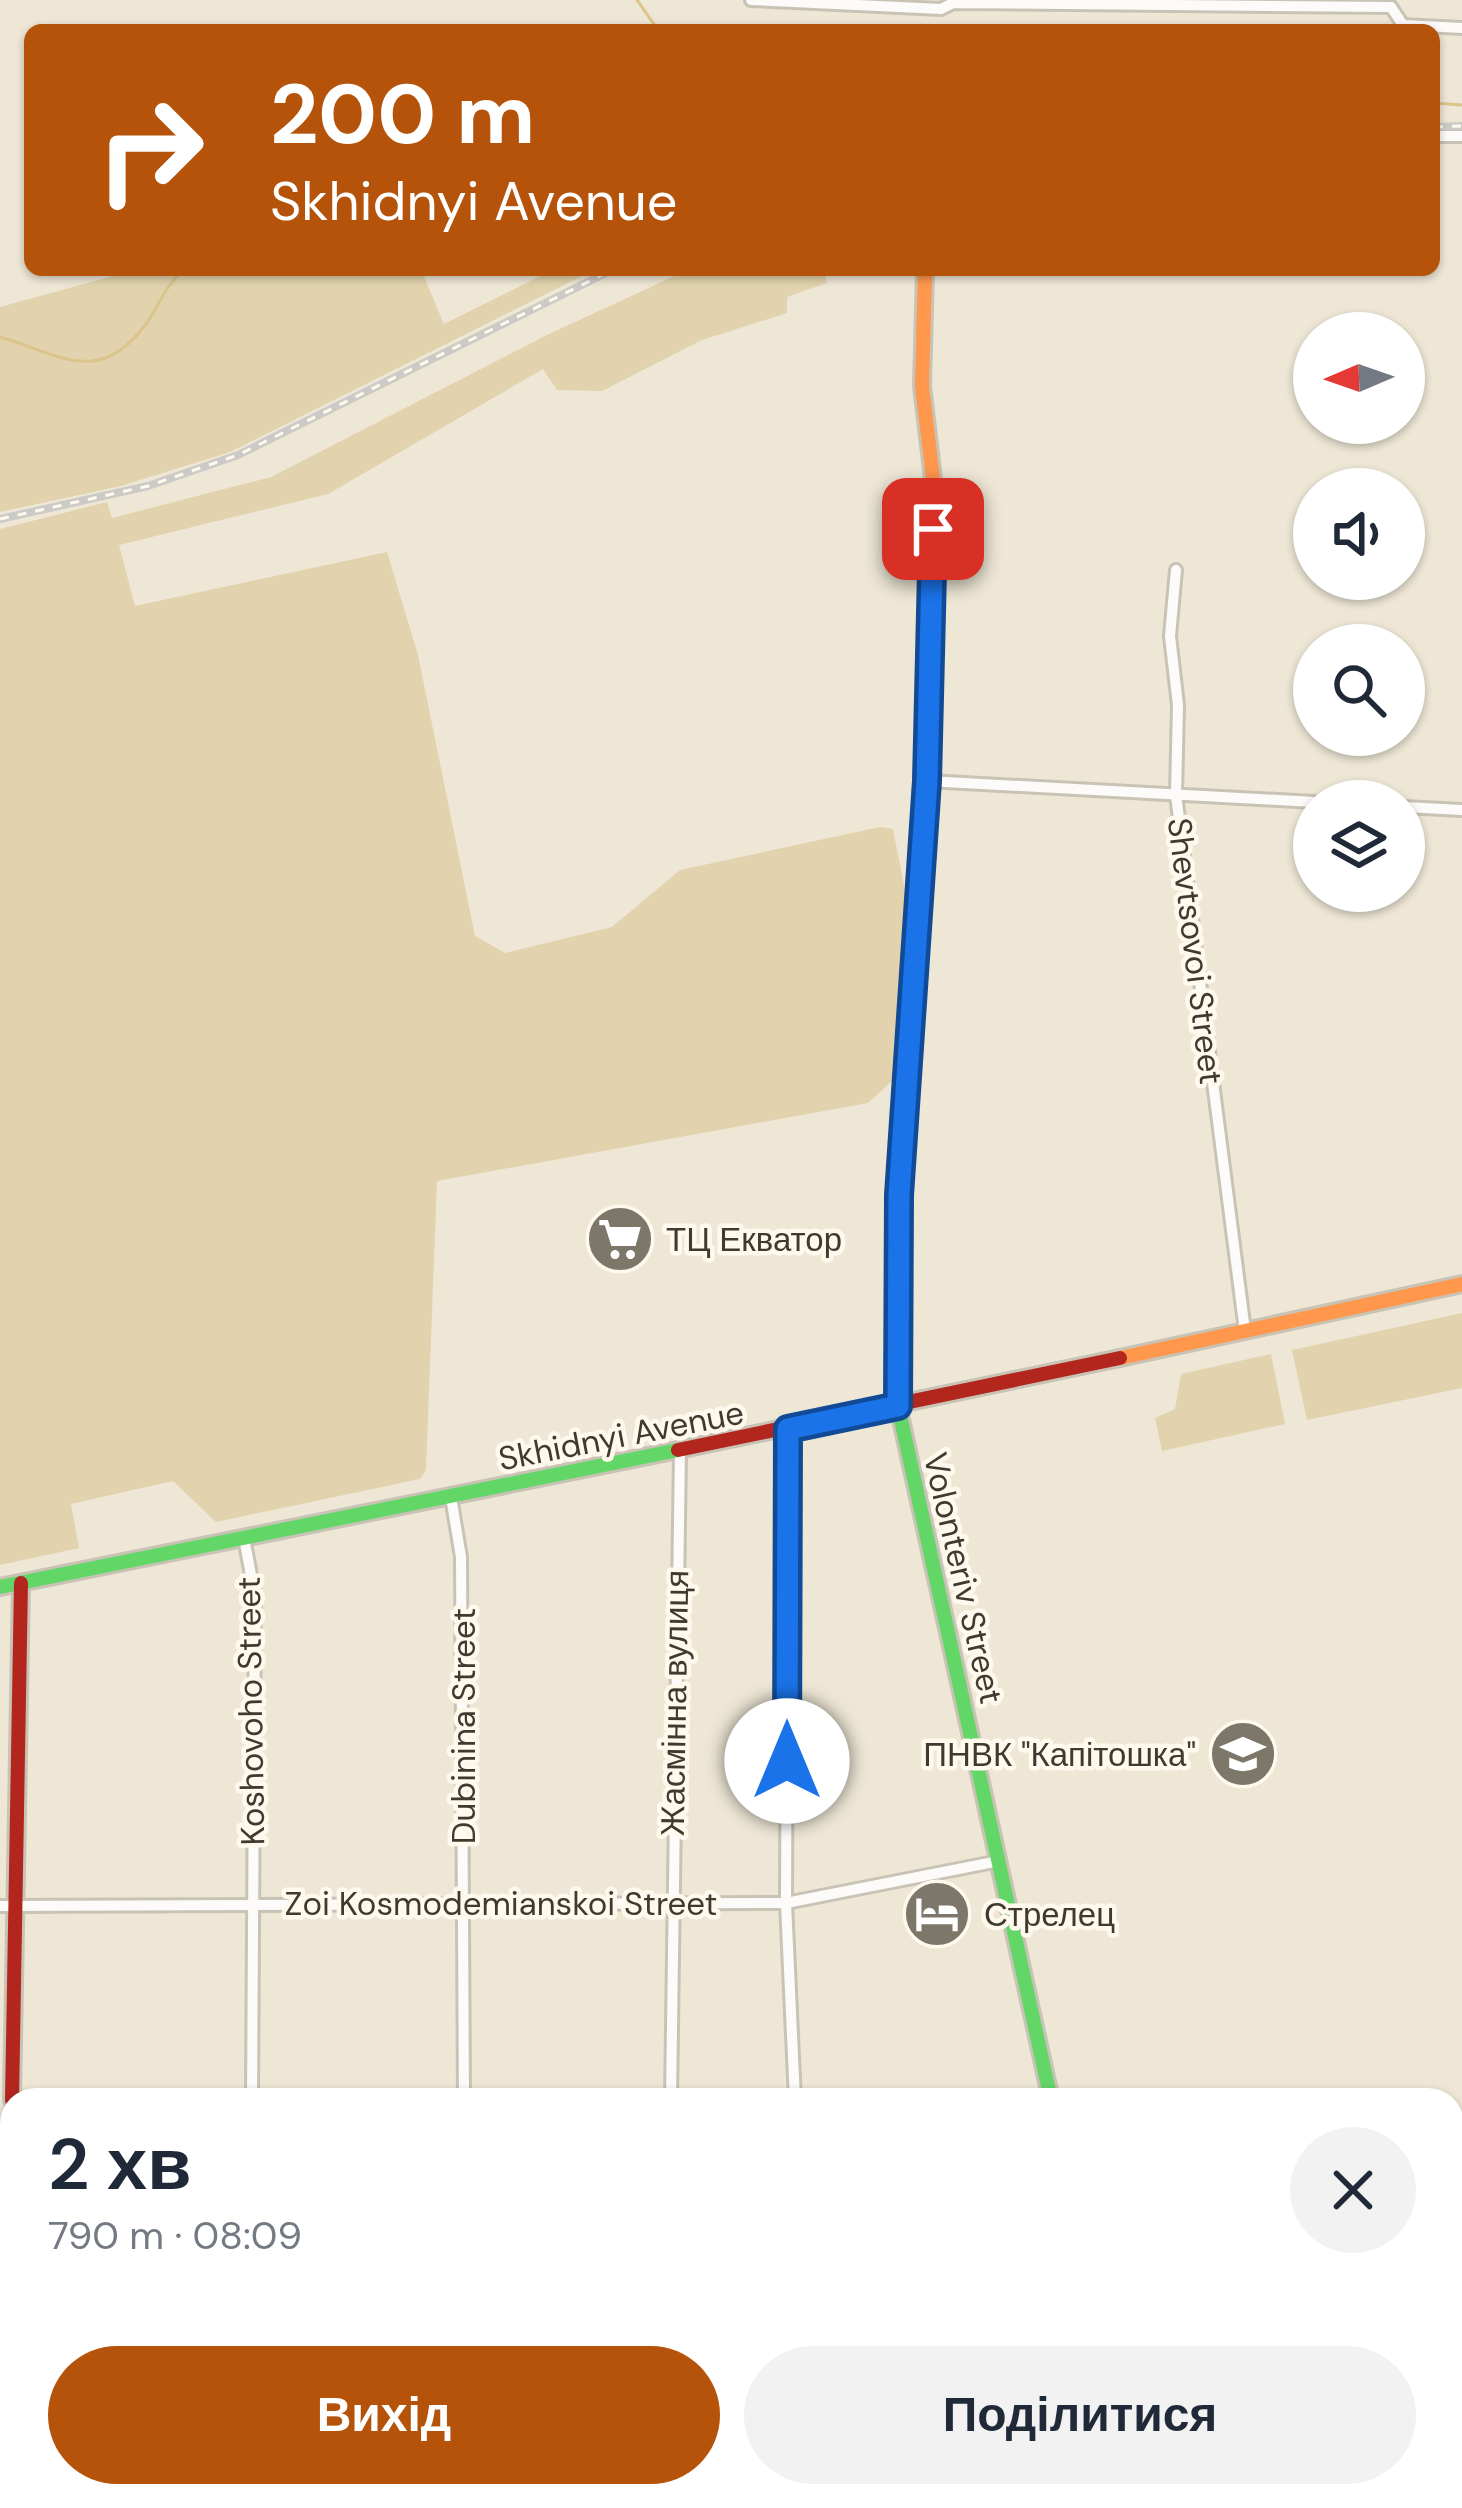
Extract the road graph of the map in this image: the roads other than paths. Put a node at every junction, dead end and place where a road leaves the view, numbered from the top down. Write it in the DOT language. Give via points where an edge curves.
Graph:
graph roads {
  1 [pos="751,0"];
  2 [pos="953,1"];
  3 [pos="1205,2"];
  4 [pos="1391,4"];
  5 [pos="926,276"];
  6 [pos="1176,570"];
  7 [pos="927,781"];
  8 [pos="1176,795"];
  9 [pos="1293,801"];
  10 [pos="1425,808"];
  11 [pos="1462,810"];
  12 [pos="1462,1284"];
  13 [pos="1245,1331"];
  14 [pos="898,1406"];
  15 [pos="788,1429"];
  16 [pos="680,1450"];
  17 [pos="451,1497"];
  18 [pos="244,1538"];
  19 [pos="21,1583"];
  20 [pos="0,1587"];
  21 [pos="999,1862"];
  22 [pos="252,1902"];
  23 [pos="464,1903"];
  24 [pos="670,1903"];
  25 [pos="786,1903"];
  26 [pos="8,1906"];
  27 [pos="12,2088"];
  28 [pos="252,2088"];
  29 [pos="464,2088"];
  30 [pos="671,2088"];
  31 [pos="794,2088"];
  32 [pos="1048,2088"];
  1 -- 2 [label="street" via="941,9"];
  2 -- 3 [label="street"];
  3 -- 4 [label="street"];
  5 -- 7 [label="street, Volonteriv Street" via="922,386 934,488"];
  6 -- 8 [label="street, Shevtsovoi Street"];
  7 -- 8 [label="street"];
  7 -- 14 [label="street, Volonteriv Street" via="899,1195"];
  8 -- 9 [label="street"];
  8 -- 13 [label="street, Shevtsovoi Street"];
  10 -- 11 [label="street"];
  12 -- 13 [label="street, Skhidnyi Avenue"];
  13 -- 14 [label="street, Skhidnyi Avenue"];
  14 -- 15 [label="street, Skhidnyi Avenue"];
  14 -- 21 [label="street, Volonteriv Street"];
  15 -- 16 [label="street, Skhidnyi Avenue"];
  15 -- 25 [label="street"];
  16 -- 17 [label="street, Skhidnyi Avenue"];
  16 -- 24 [label="street, Жасмінна вулиця"];
  17 -- 18 [label="street, Skhidnyi Avenue"];
  17 -- 23 [label="street, Dubinina Street" via="461,1557"];
  18 -- 19 [label="street, Skhidnyi Avenue"];
  18 -- 22 [label="street, Koshovoho Street" via="255,1596"];
  19 -- 20 [label="street, Skhidnyi Avenue"];
  19 -- 26 [label="street"];
  21 -- 25 [label="street, Zoi Kosmodemianskoi Street"];
  21 -- 32 [label="street, Volonteriv Street"];
  22 -- 23 [label="street, Zoi Kosmodemianskoi Street"];
  22 -- 26 [label="street, Zoi Kosmodemianskoi Street"];
  22 -- 28 [label="street, Koshovoho Street"];
  23 -- 24 [label="street, Zoi Kosmodemianskoi Street"];
  23 -- 29 [label="street, Dubinina Street"];
  24 -- 25 [label="street, Zoi Kosmodemianskoi Street"];
  24 -- 30 [label="street, Жасмінна вулиця"];
  25 -- 31 [label="street"];
  26 -- 27 [label="street"];
}
